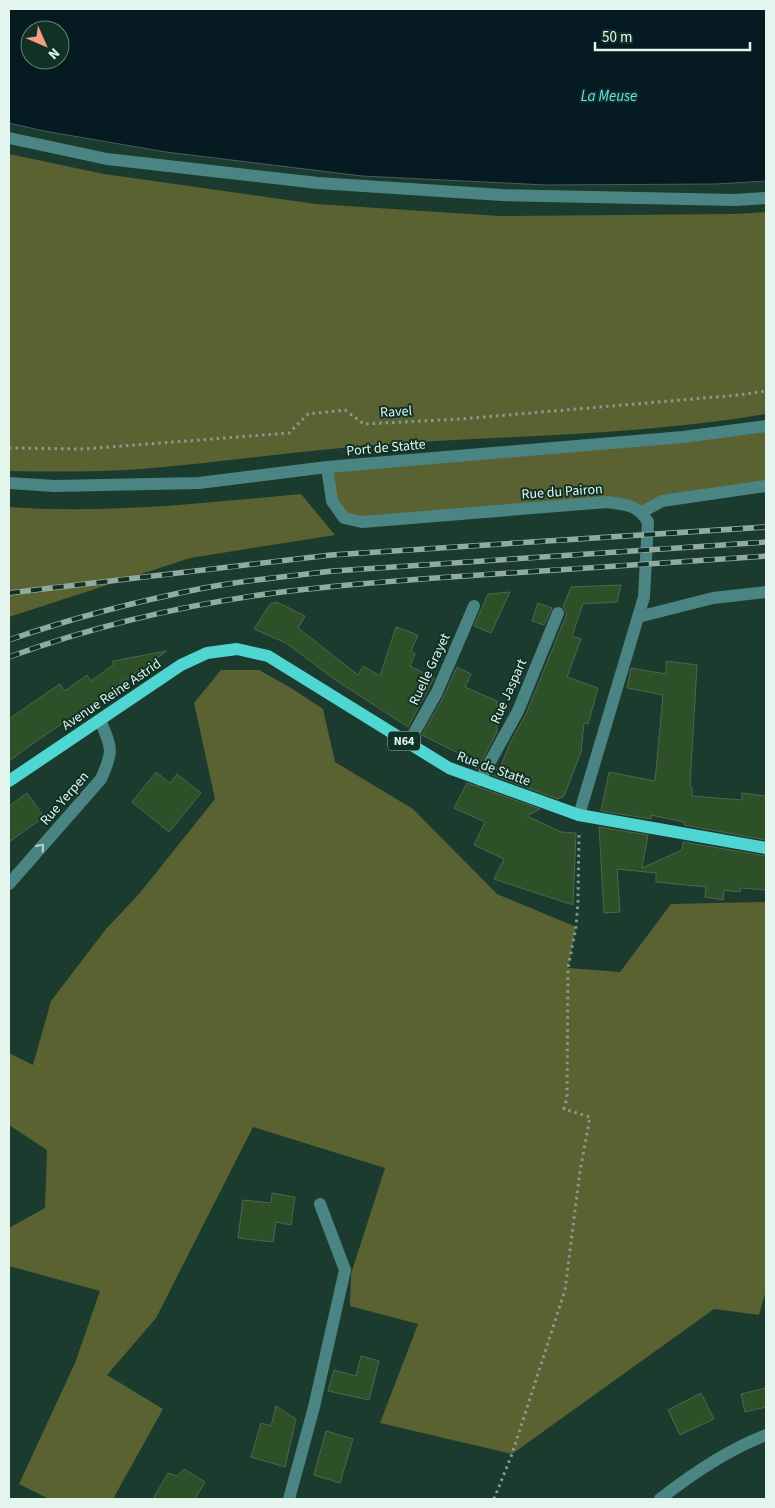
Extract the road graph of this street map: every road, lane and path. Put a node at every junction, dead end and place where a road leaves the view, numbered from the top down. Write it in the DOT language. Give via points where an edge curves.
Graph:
graph roads {
  1 [pos="9,138"];
  2 [pos="766,198"];
  3 [pos="766,391"];
  4 [pos="766,426"];
  5 [pos="9,448"];
  6 [pos="327,467"];
  7 [pos="9,483"];
  8 [pos="766,486"];
  9 [pos="642,512"];
  10 [pos="766,592"];
  11 [pos="474,606"];
  12 [pos="558,613"];
  13 [pos="638,617"];
  14 [pos="237,649"];
  15 [pos="100,720"];
  16 [pos="408,744"];
  17 [pos="480,780"];
  18 [pos="9,781"];
  19 [pos="579,815"];
  20 [pos="766,848"];
  21 [pos="9,884"];
  22 [pos="320,1204"];
  23 [pos="766,1435"];
  24 [pos="289,1499"];
  25 [pos="494,1499"];
  26 [pos="660,1499"];
  1 -- 2 [label="street" via="108,159 318,183 502,194"];
  3 -- 5 [label="path, Ravel" via="739,396 364,424 345,410 308,414 289,433 83,450"];
  4 -- 6 [label="street, Port de Statte" via="683,437"];
  6 -- 7 [label="street, Port de Statte" via="199,483 54,486"];
  6 -- 9 [label="street, Rue du Pairon" via="332,501 344,518 362,522 607,502 633,506"];
  8 -- 9 [label="street" via="662,501"];
  9 -- 13 [label="street" via="648,522 644,597"];
  10 -- 13 [label="street" via="713,598"];
  11 -- 16 [label="street, Ruelle Grayet" via="437,692"];
  12 -- 17 [label="street, Rue Jaspart" via="518,711"];
  13 -- 19 [label="street"];
  14 -- 15 [label="main road, Avenue Reine Astrid / N64" via="207,653 181,665"];
  14 -- 16 [label="main road, Rue de Statte / N64" via="268,656"];
  15 -- 18 [label="main road, Avenue Reine Astrid / N64"];
  21 -- 15 [label="street, Rue Yerpen, one-way" via="101,778 111,746"];
  16 -- 17 [label="main road, Rue de Statte / N64" via="449,768"];
  17 -- 19 [label="main road, Rue de Statte / N64"];
  19 -- 20 [label="main road, Rue de Statte / N64"];
  19 -- 25 [label="path" via="578,901 568,968 568,1098 564,1110 590,1117 589,1131 580,1171 565,1290 512,1454"];
  22 -- 24 [label="street" via="345,1270"];
  23 -- 26 [label="street" via="740,1445"];
}
